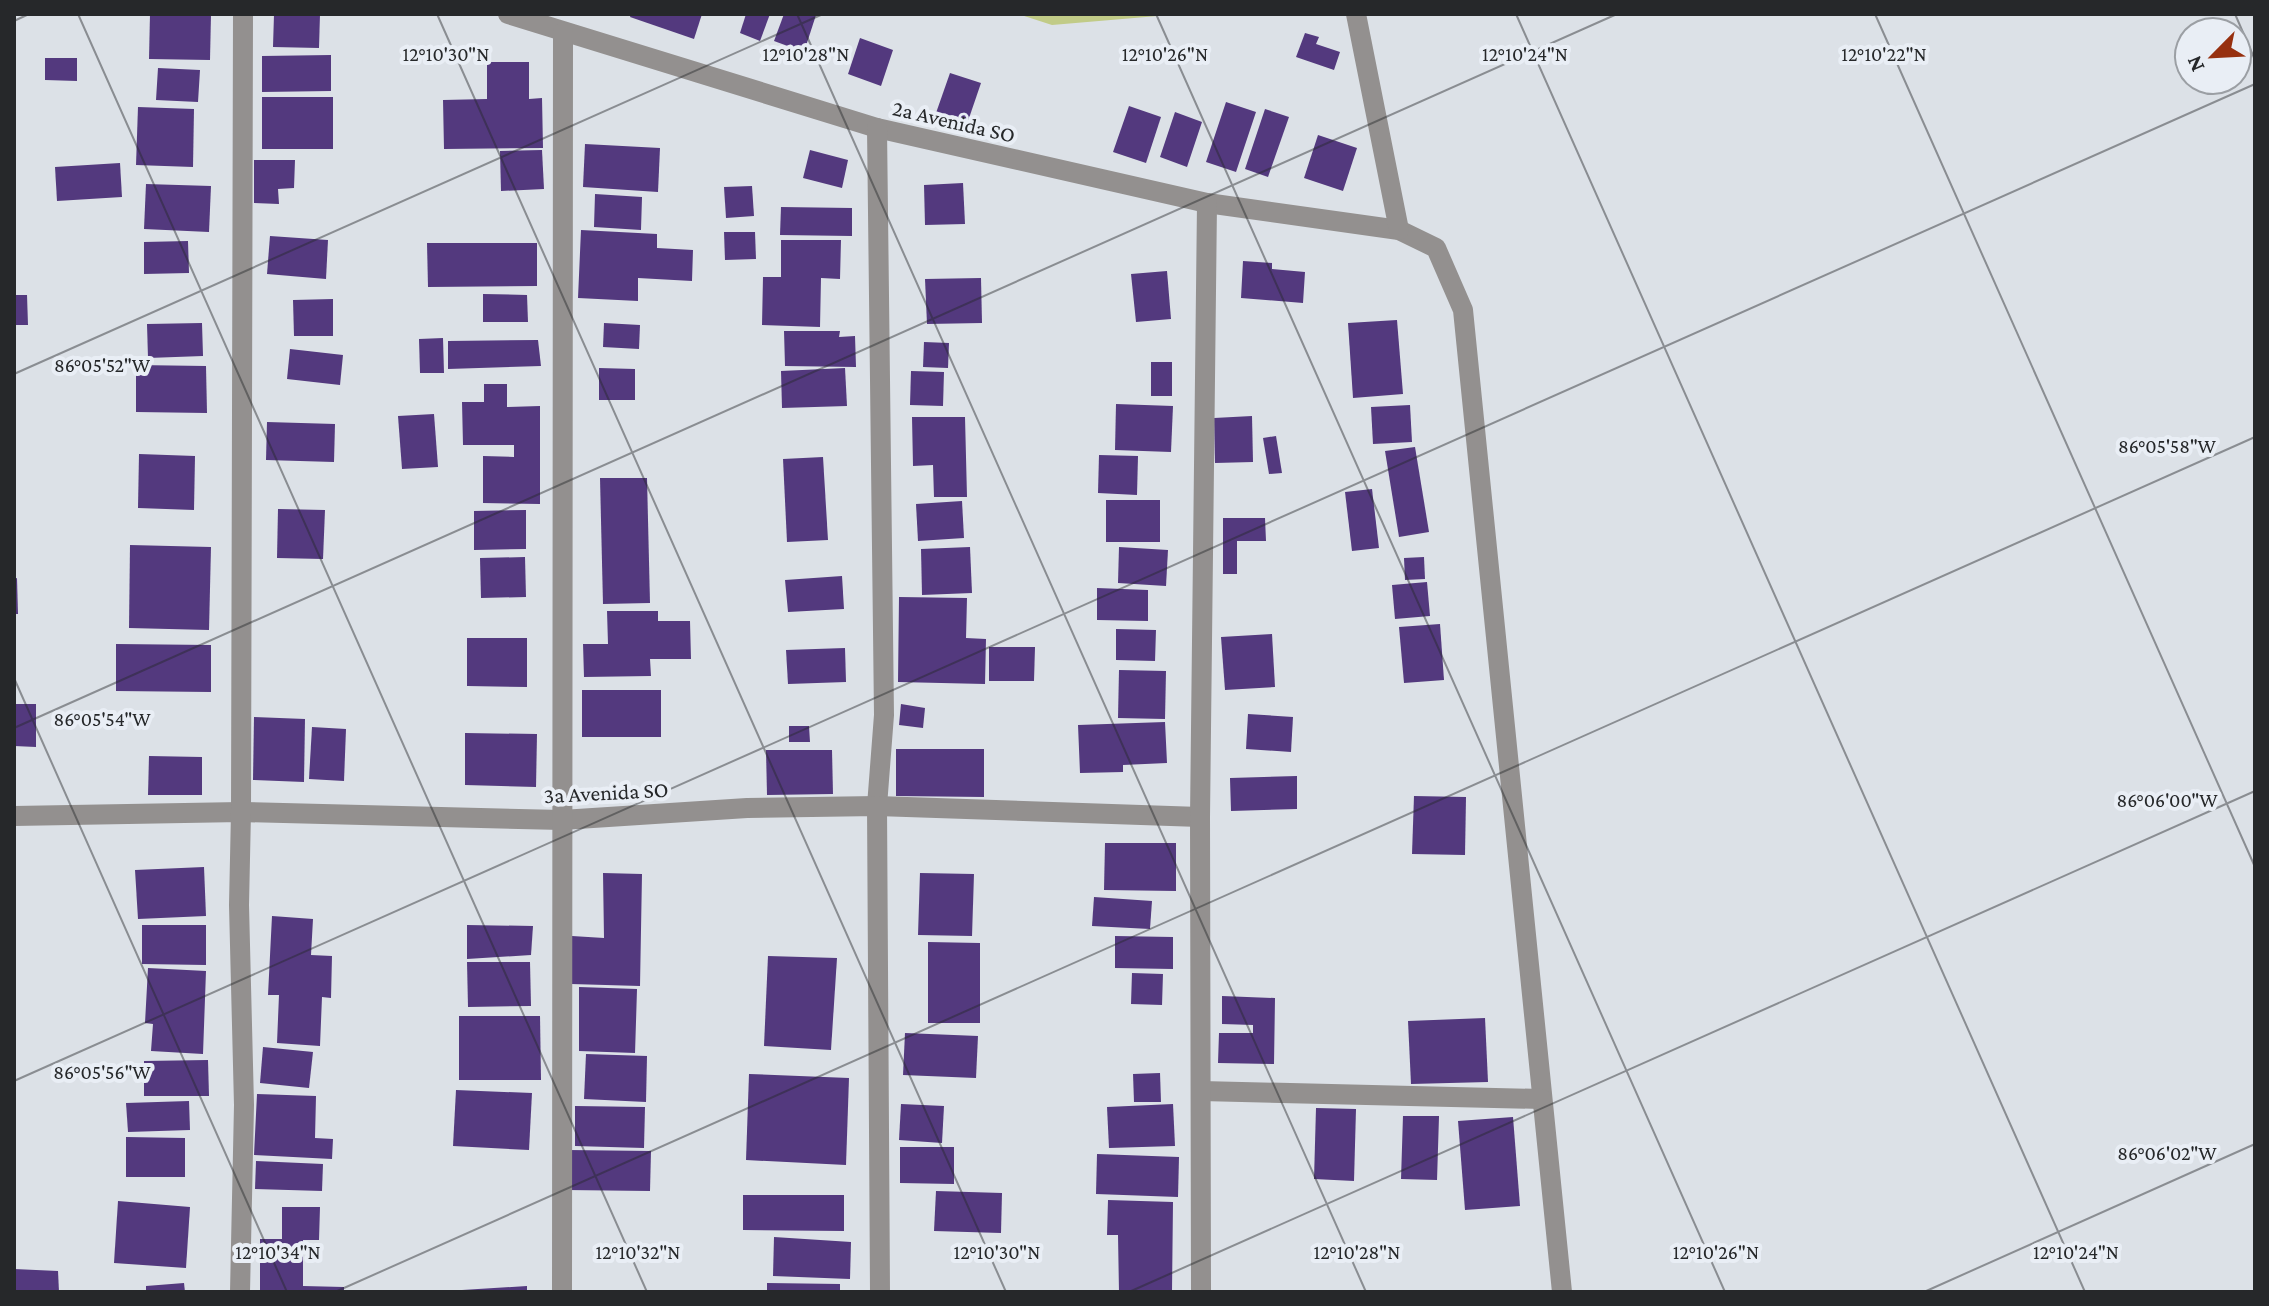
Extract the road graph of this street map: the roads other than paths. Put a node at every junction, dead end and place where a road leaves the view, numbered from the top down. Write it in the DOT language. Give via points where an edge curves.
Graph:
graph roads {
  1 [pos="243,14"];
  2 [pos="508,14"];
  3 [pos="1356,14"];
  4 [pos="563,32"];
  5 [pos="877,128"];
  6 [pos="1207,203"];
  7 [pos="1399,230"];
  8 [pos="877,806"];
  9 [pos="241,812"];
  10 [pos="14,816"];
  11 [pos="1200,817"];
  12 [pos="562,820"];
  13 [pos="1201,1091"];
  14 [pos="1541,1099"];
  15 [pos="240,1292"];
  16 [pos="562,1292"];
  17 [pos="880,1292"];
  18 [pos="1201,1292"];
  19 [pos="1562,1292"];
  1 -- 9 [label="street"];
  2 -- 4 [label="street, 2a Avenida SO"];
  3 -- 7 [label="street"];
  4 -- 5 [label="street, 2a Avenida SO"];
  4 -- 12 [label="street"];
  5 -- 6 [label="street, 2a Avenida SO"];
  5 -- 8 [label="street" via="884,715"];
  6 -- 7 [label="street, 2a Avenida SO"];
  6 -- 11 [label="street"];
  7 -- 14 [label="street, 2a Avenida SO" via="1436,248 1463,310"];
  8 -- 11 [label="street, 3a Avenida SO"];
  8 -- 12 [label="street, 3a Avenida SO"];
  8 -- 17 [label="street"];
  9 -- 10 [label="street, 3a Avenida SO"];
  9 -- 12 [label="street, 3a Avenida SO"];
  9 -- 15 [label="street"];
  11 -- 13 [label="street"];
  12 -- 16 [label="street"];
  13 -- 14 [label="street"];
  13 -- 18 [label="street"];
  14 -- 19 [label="street, 2a Avenida SO"];
}
